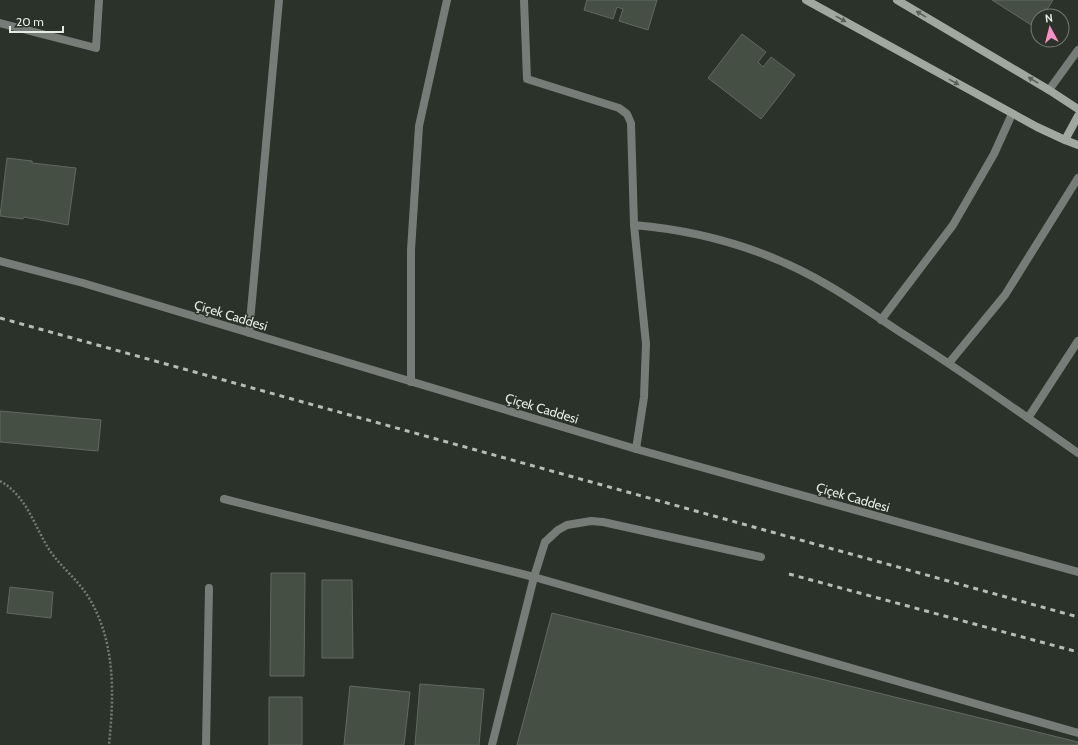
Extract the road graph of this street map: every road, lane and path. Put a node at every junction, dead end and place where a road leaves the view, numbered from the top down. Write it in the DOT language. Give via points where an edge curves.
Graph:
graph roads {
  1 [pos="99,0"];
  2 [pos="279,0"];
  3 [pos="447,0"];
  4 [pos="524,0"];
  5 [pos="806,0"];
  6 [pos="897,0"];
  7 [pos="0,23"];
  8 [pos="1078,50"];
  9 [pos="1049,90"];
  10 [pos="1078,109"];
  11 [pos="1012,114"];
  12 [pos="1078,116"];
  13 [pos="1065,140"];
  14 [pos="1078,145"];
  15 [pos="1078,178"];
  16 [pos="634,225"];
  17 [pos="0,261"];
  18 [pos="882,320"];
  19 [pos="249,333"];
  20 [pos="1078,340"];
  21 [pos="949,364"];
  22 [pos="411,382"];
  23 [pos="1028,418"];
  24 [pos="636,449"];
  25 [pos="1078,453"];
  26 [pos="0,481"];
  27 [pos="224,499"];
  28 [pos="761,557"];
  29 [pos="1078,571"];
  30 [pos="534,577"];
  31 [pos="209,588"];
  32 [pos="1078,733"];
  33 [pos="109,745"];
  34 [pos="206,745"];
  35 [pos="492,745"];
  1 -- 7 [label="street" via="96,48"];
  2 -- 19 [label="street"];
  3 -- 22 [label="street" via="419,126 411,250"];
  4 -- 16 [label="street" via="527,79 619,108 629,118"];
  5 -- 11 [label="street, one-way"];
  9 -- 6 [label="street, one-way"];
  8 -- 9 [label="street"];
  9 -- 10 [label="street"];
  11 -- 13 [label="street"];
  11 -- 18 [label="street" via="994,154 953,225"];
  12 -- 13 [label="street"];
  13 -- 14 [label="street"];
  15 -- 21 [label="street" via="1005,295"];
  16 -- 18 [label="street" via="692,232 754,251 831,287"];
  16 -- 24 [label="street" via="646,344 644,397"];
  17 -- 19 [label="street, Çiçek Caddesi"];
  18 -- 21 [label="street"];
  19 -- 22 [label="street, Çiçek Caddesi"];
  20 -- 23 [label="street"];
  21 -- 23 [label="street"];
  22 -- 24 [label="street, Çiçek Caddesi"];
  23 -- 25 [label="street"];
  24 -- 29 [label="street, Çiçek Caddesi"];
  26 -- 33 [label="path" via="16,492 51,552 79,583 97,614 108,646 113,682"];
  27 -- 30 [label="street"];
  28 -- 30 [label="street" via="591,520 567,525 544,542"];
  30 -- 32 [label="street"];
  30 -- 35 [label="street"];
  31 -- 34 [label="street"];
}
